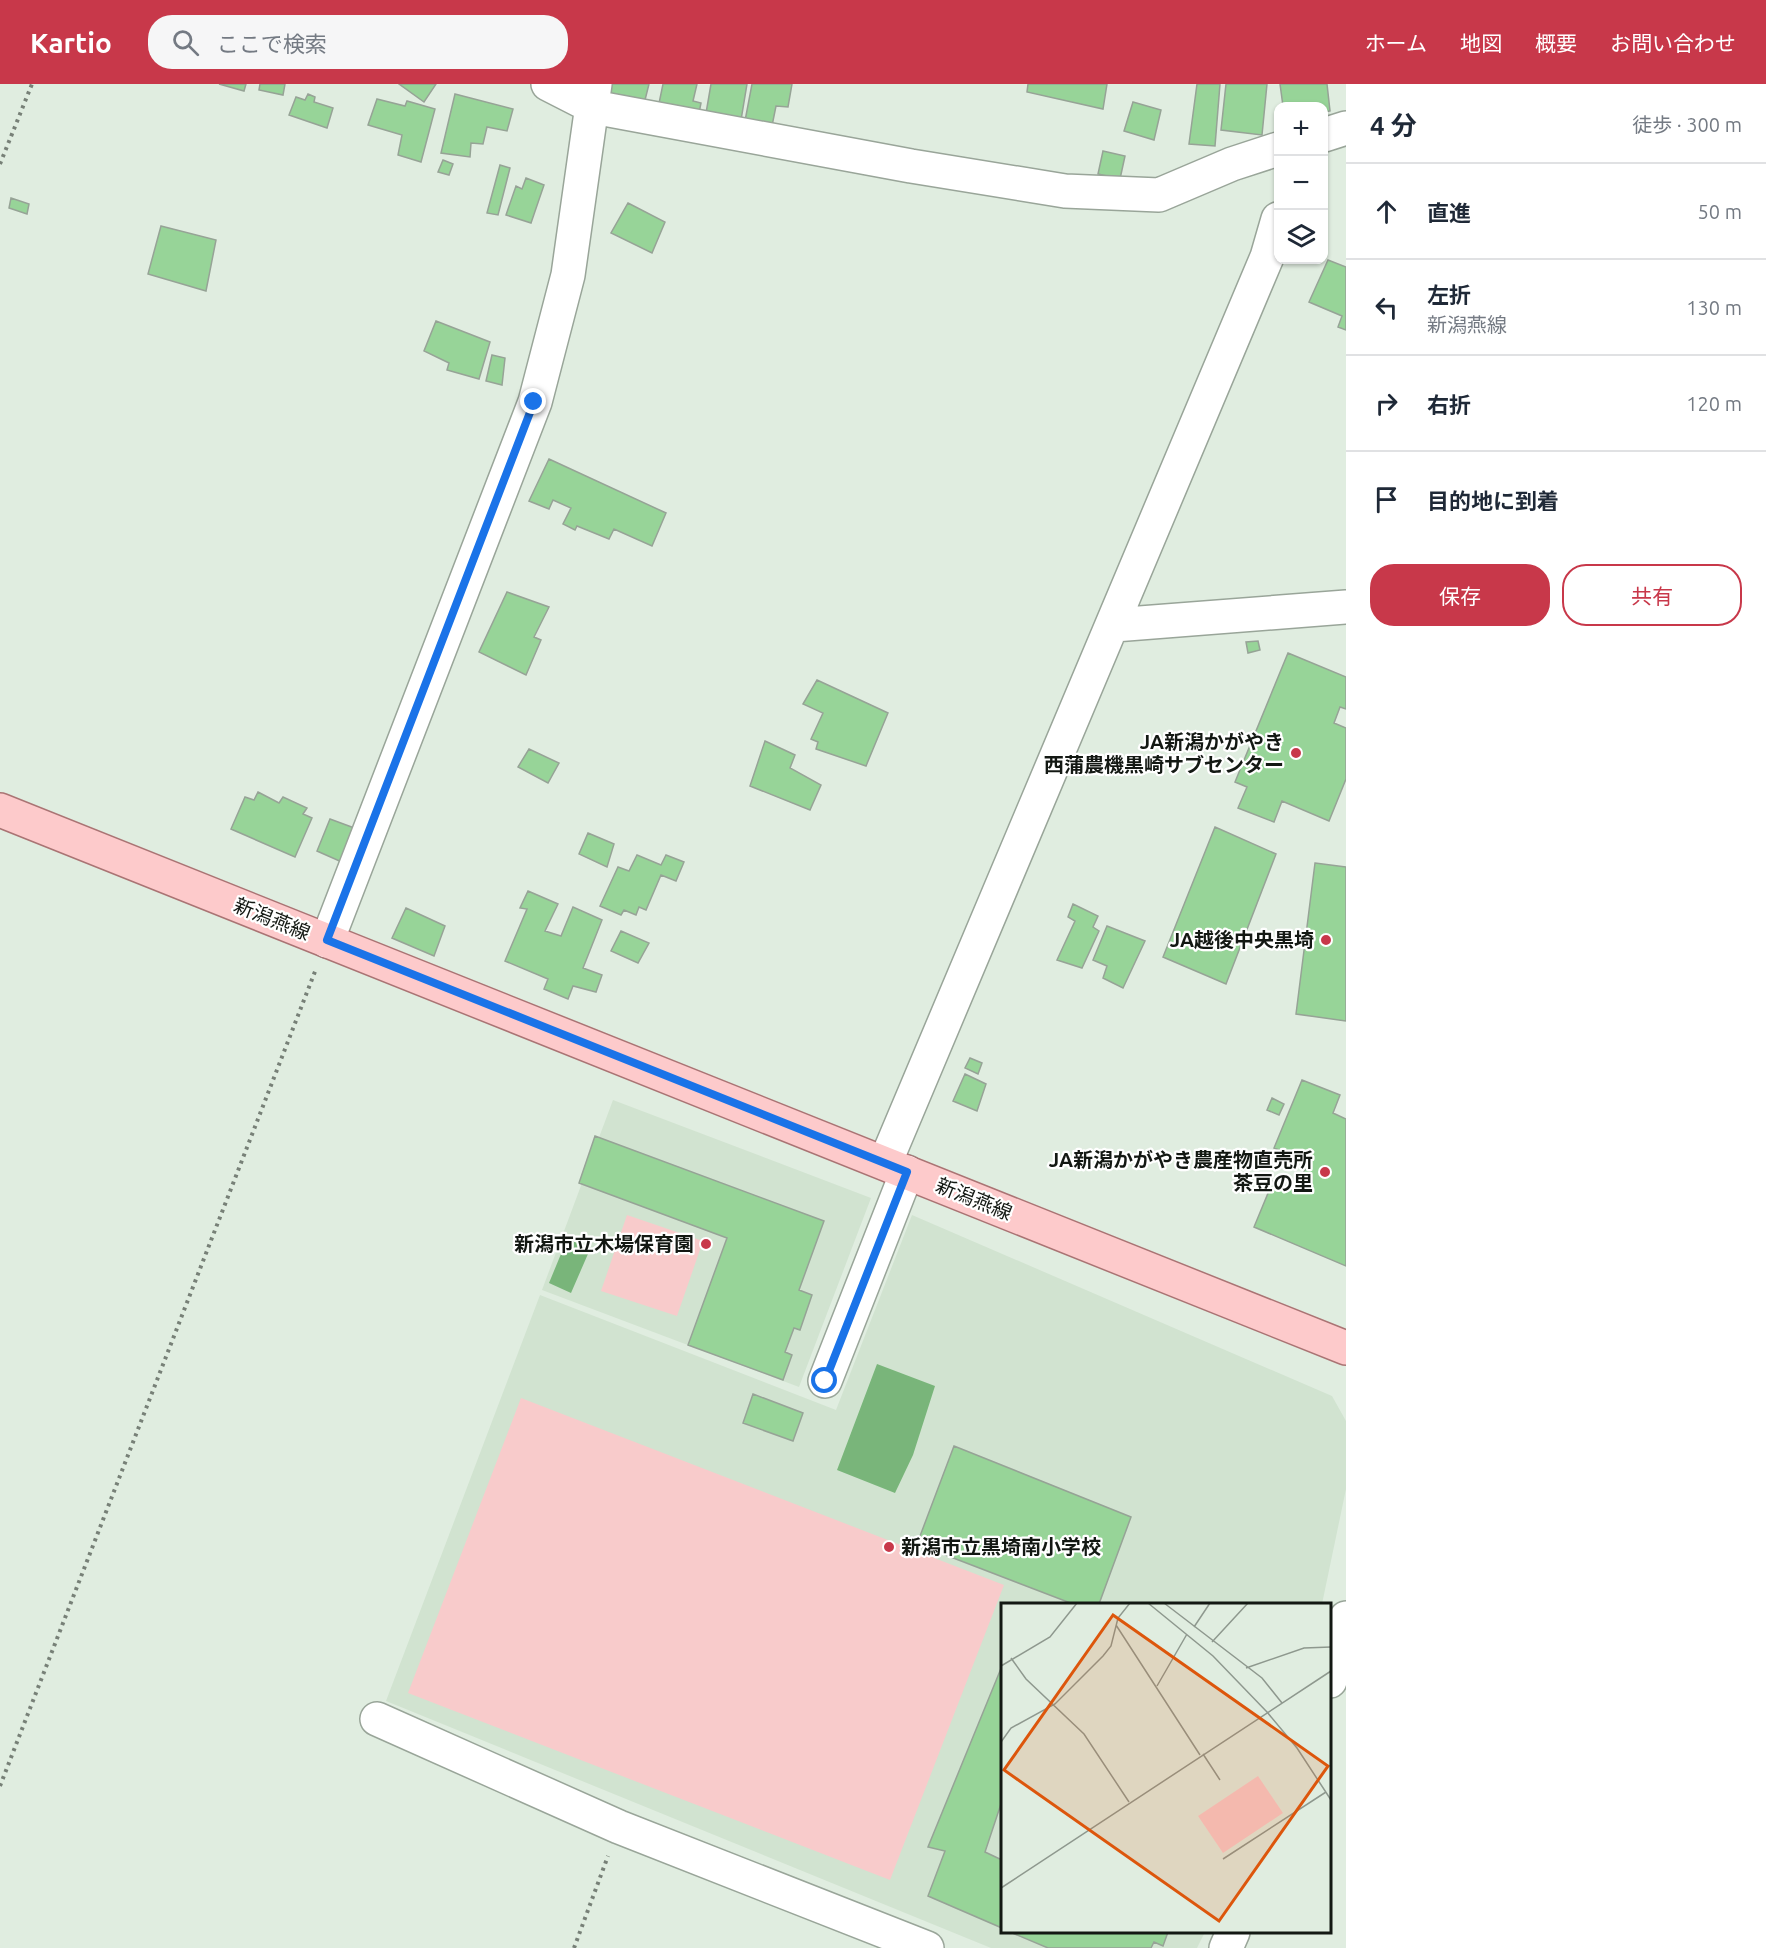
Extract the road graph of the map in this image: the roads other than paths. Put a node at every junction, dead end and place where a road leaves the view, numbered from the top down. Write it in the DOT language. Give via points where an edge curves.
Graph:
graph roads {
  1 [pos="548,84"];
  2 [pos="594,95"];
  3 [pos="1346,128"];
  4 [pos="1328,133"];
  5 [pos="1274,150"];
  6 [pos="1274,233"];
  7 [pos="1346,607"];
  8 [pos="1114,625"];
  9 [pos="0,810"];
  10 [pos="327,940"];
  11 [pos="896,1168"];
  12 [pos="1346,1348"];
  13 [pos="825,1381"];
  14 [pos="1346,1618"];
  15 [pos="1331,1674"];
  16 [pos="377,1719"];
  17 [pos="1233,1933"];
  18 [pos="927,1948"];
  19 [pos="1226,1948"];
  1 -- 2 [label="street"];
  2 -- 5 [label="street" via="911,166 1065,191 1159,195"];
  2 -- 10 [label="street" via="568,275 534,402"];
  3 -- 4 [label="street"];
  6 -- 8 [label="street"];
  7 -- 8 [label="street"];
  8 -- 11 [label="street"];
  9 -- 10 [label="main road, 新潟燕線"];
  10 -- 11 [label="main road, 新潟燕線"];
  11 -- 12 [label="main road, 新潟燕線"];
  11 -- 13 [label="street"];
  14 -- 15 [label="street"];
  16 -- 18 [label="street" via="619,1827"];
  17 -- 19 [label="street"];
}
